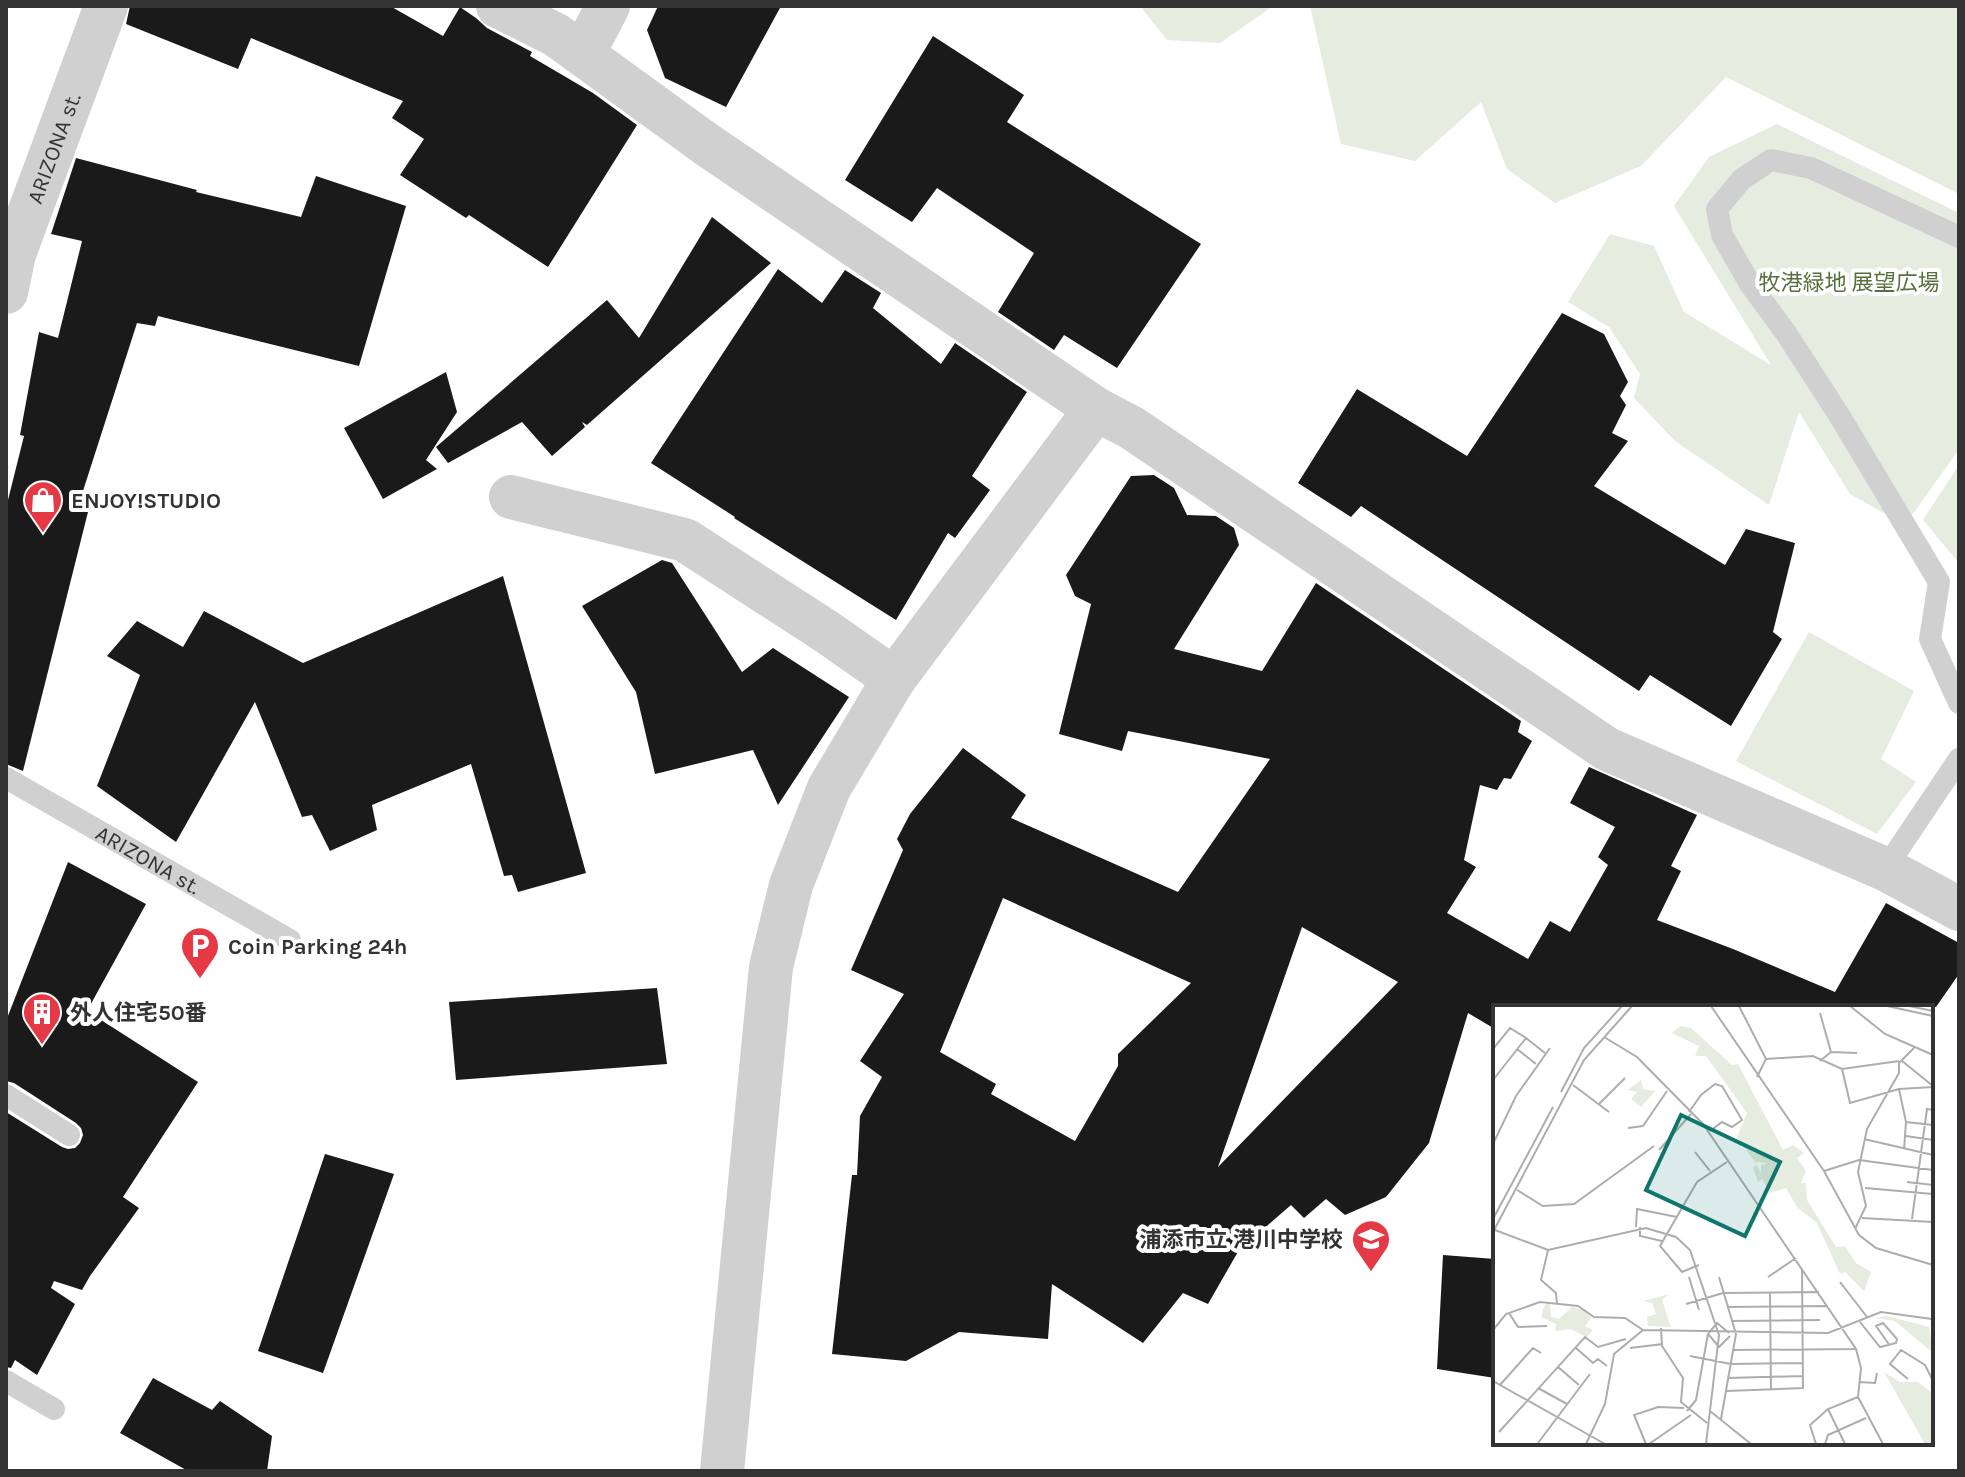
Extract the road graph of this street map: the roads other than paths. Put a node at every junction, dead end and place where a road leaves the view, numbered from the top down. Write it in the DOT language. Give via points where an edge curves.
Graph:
graph roads {
  1 [pos="106,6"];
  2 [pos="498,6"];
  3 [pos="608,6"];
  4 [pos="583,54"];
  5 [pos="1959,237"];
  6 [pos="6,292"];
  7 [pos="1096,409"];
  8 [pos="511,497"];
  9 [pos="894,679"];
  10 [pos="1959,703"];
  11 [pos="1959,759"];
  12 [pos="6,778"];
  13 [pos="1885,869"];
  14 [pos="1959,909"];
  15 [pos="290,940"];
  16 [pos="6,1095"];
  17 [pos="69,1135"];
  18 [pos="6,1381"];
  19 [pos="54,1409"];
  20 [pos="722,1471"];
  1 -- 6 [label="street, ARIZONA st." via="14,254"];
  2 -- 4 [label="street"];
  3 -- 4 [label="street"];
  4 -- 7 [label="street" via="706,144"];
  5 -- 10 [label="lane" via="1811,168 1771,160 1742,179 1717,209 1722,235 1750,284 1839,415 1939,582 1930,639"];
  7 -- 9 [label="street"];
  7 -- 13 [label="street" via="1132,428 1607,749"];
  8 -- 9 [label="street" via="685,540"];
  9 -- 20 [label="street" via="829,788 791,885 771,967"];
  11 -- 13 [label="lane"];
  12 -- 15 [label="lane, ARIZONA st."];
  13 -- 14 [label="street"];
  16 -- 17 [label="lane"];
  18 -- 19 [label="lane"];
}
